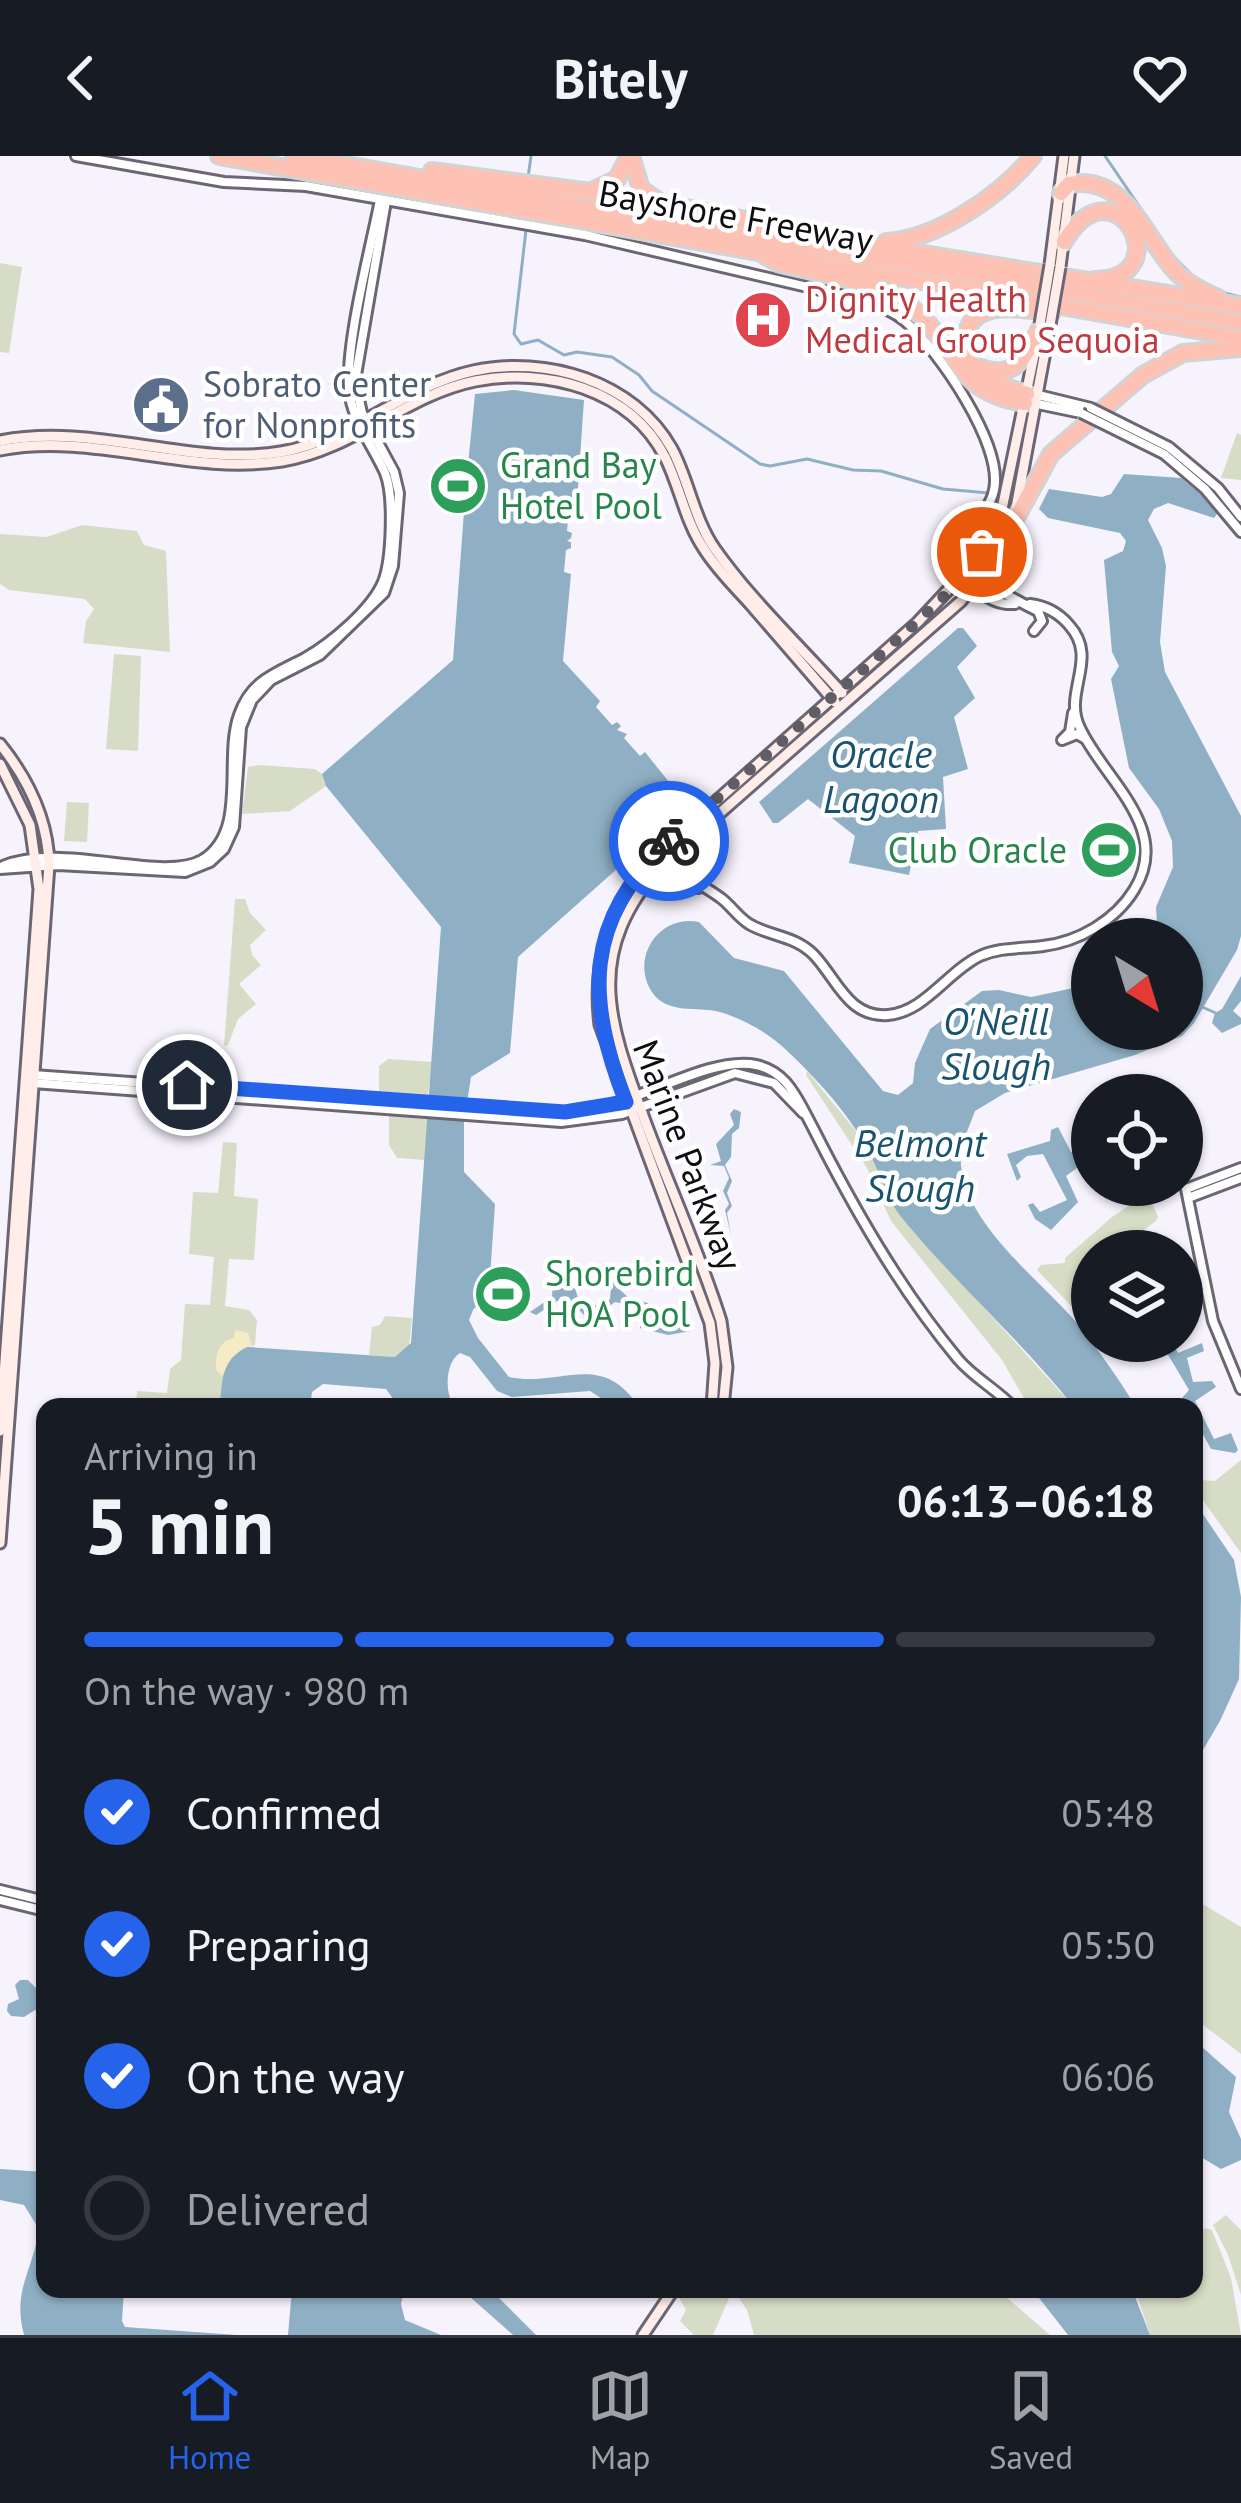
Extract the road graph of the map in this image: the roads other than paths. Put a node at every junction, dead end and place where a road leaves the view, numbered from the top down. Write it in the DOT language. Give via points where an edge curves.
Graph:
graph roads {
  1 [pos="76,156"];
  2 [pos="220,156"];
  3 [pos="294,156"];
  4 [pos="630,156"];
  5 [pos="1033,156"];
  6 [pos="1064,156"];
  7 [pos="1074,156"];
  8 [pos="1067,188"];
  9 [pos="591,191"];
  10 [pos="383,200"];
  11 [pos="527,204"];
  12 [pos="712,212"];
  13 [pos="849,241"];
  14 [pos="1064,242"];
  15 [pos="755,249"];
  16 [pos="1055,266"];
  17 [pos="1072,279"];
  18 [pos="1241,305"];
  19 [pos="1150,322"];
  20 [pos="1241,322"];
  21 [pos="1043,326"];
  22 [pos="1241,338"];
  23 [pos="1241,348"];
  24 [pos="967,350"];
  25 [pos="1032,399"];
  26 [pos="365,426"];
  27 [pos="0,441"];
  28 [pos="0,450"];
  29 [pos="1166,450"];
  30 [pos="1240,525"];
  31 [pos="1007,534"];
  32 [pos="961,580"];
  33 [pos="976,585"];
  34 [pos="1016,604"];
  35 [pos="1034,631"];
  36 [pos="840,699"];
  37 [pos="1073,705"];
  38 [pos="1085,738"];
  39 [pos="0,744"];
  40 [pos="0,764"];
  41 [pos="43,862"];
  42 [pos="657,864"];
  43 [pos="0,868"];
  44 [pos="30,1079"];
  45 [pos="633,1105"];
  46 [pos="1241,1168"];
  47 [pos="1241,1178"];
  48 [pos="1203,1186"];
  49 [pos="1203,1189"];
  50 [pos="1190,1206"];
  51 [pos="1241,1389"];
  52 [pos="713,1398"];
  53 [pos="724,1398"];
  54 [pos="1003,1398"];
  55 [pos="0,1431"];
  56 [pos="0,1543"];
  57 [pos="0,1890"];
  58 [pos="36,1899"];
  59 [pos="0,1900"];
  60 [pos="36,1909"];
  61 [pos="665,2298"];
  62 [pos="667,2298"];
  63 [pos="640,2335"];
  1 -- 10 [label="street"];
  2 -- 11 [label="highway, Bayshore Freeway"];
  3 -- 11 [label="highway, Bayshore Freeway"];
  4 -- 9 [label="highway" via="617,179"];
  4 -- 12 [label="highway" via="650,198"];
  5 -- 13 [label="highway" via="929,234"];
  6 -- 8 [label="main road, Marine Parkway"];
  7 -- 8 [label="main road, Marine Parkway"];
  8 -- 14 [label="main road, Marine Parkway"];
  8 -- 16 [label="main road, Marine Parkway"];
  8 -- 18 [label="highway" via="1097,187 1119,197 1180,275"];
  9 -- 11 [label="highway"];
  9 -- 12 [label="highway"];
  10 -- 11 [label="street"];
  10 -- 26 [label="street" via="355,381"];
  11 -- 15 [label="highway, Bayshore Freeway"];
  11 -- 20 [label="highway, Bayshore Freeway"];
  11 -- 32 [label="street" via="607,239 863,300 904,321 977,420 995,461 990,503 947,562"];
  12 -- 13 [label="highway"];
  13 -- 17 [label="highway"];
  14 -- 16 [label="main road, Marine Parkway"];
  14 -- 17 [label="highway" via="1082,217 1102,210 1121,215 1137,238 1135,259 1120,275"];
  15 -- 19 [label="highway, Bayshore Freeway"];
  15 -- 25 [label="highway" via="900,300 970,381 991,394"];
  16 -- 21 [label="main road, Marine Parkway, bridge"];
  17 -- 18 [label="highway"];
  19 -- 22 [label="highway, Bayshore Freeway"];
  19 -- 24 [label="highway" via="992,310 969,326"];
  21 -- 24 [label="highway" via="1022,361 1006,371 982,368"];
  21 -- 25 [label="main road, Marine Parkway"];
  23 -- 31 [label="highway" via="1171,357 1128,386 1051,454"];
  24 -- 25 [label="highway" via="984,376"];
  25 -- 29 [label="street, bridge" via="1086,410"];
  25 -- 31 [label="main road, Marine Parkway" via="1024,476"];
  25 -- 32 [label="main road, Marine Parkway" via="1002,509"];
  26 -- 27 [label="main road" via="250,454 66,435"];
  26 -- 28 [label="main road" via="302,457 252,464 66,445"];
  26 -- 36 [label="main road" via="437,384 491,368 557,371 611,389 664,436 719,555"];
  26 -- 41 [label="street" via="399,493 391,579 349,630 271,680 249,705 224,849 185,872"];
  29 -- 30 [label="street"];
  29 -- 30 [label="street" via="1204,474"];
  31 -- 33 [label="main road, Marine Parkway"];
  32 -- 33 [label="street"];
  32 -- 36 [label="main road, Marine Parkway"];
  33 -- 34 [label="street"];
  33 -- 36 [label="main road, Marine Parkway"];
  34 -- 35 [label="street" via="1040,615"];
  34 -- 37 [label="street" via="1058,613 1079,638 1084,666"];
  36 -- 42 [label="main road, Marine Parkway"];
  37 -- 38 [label="street"];
  37 -- 38 [label="street" via="1062,740"];
  38 -- 42 [label="street" via="1141,823 1145,860 1131,896 1075,938 986,953 904,1011 862,1010 803,946 749,924 700,888 675,883"];
  39 -- 41 [label="main road" via="36,802"];
  40 -- 41 [label="main road"];
  41 -- 43 [label="street"];
  41 -- 44 [label="main road"];
  42 -- 45 [label="main road, Marine Parkway" via="628,910 609,976"];
  44 -- 45 [label="street" via="515,1115"];
  44 -- 55 [label="main road"];
  44 -- 56 [label="main road"];
  45 -- 52 [label="main road, Marine Parkway" via="710,1323"];
  45 -- 53 [label="main road, Marine Parkway" via="721,1321"];
  45 -- 54 [label="street" via="740,1073 775,1083 808,1119 910,1294 960,1360"];
  46 -- 48 [label="street"];
  47 -- 49 [label="street"];
  50 -- 51 [label="street" via="1214,1321"];
  57 -- 58 [label="street"];
  59 -- 60 [label="street"];
  61 -- 63 [label="main road"];
  62 -- 63 [label="main road"];
}
